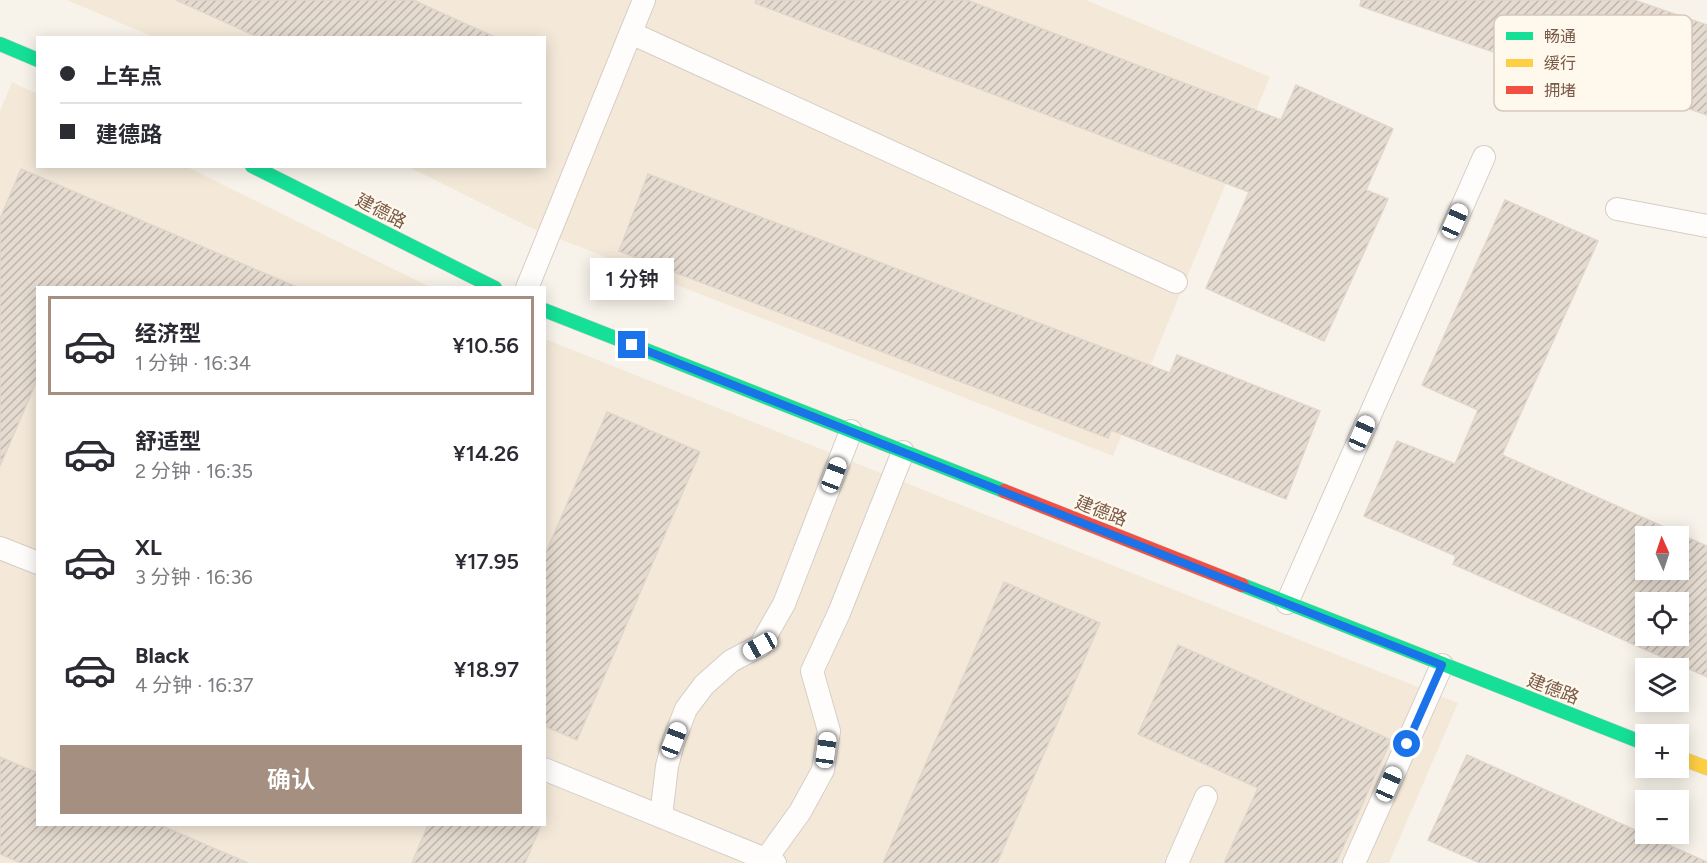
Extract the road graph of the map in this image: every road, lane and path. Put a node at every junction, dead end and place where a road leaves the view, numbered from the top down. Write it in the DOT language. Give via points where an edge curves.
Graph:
graph roads {
  1 [pos="644,0"];
  2 [pos="631,33"];
  3 [pos="0,44"];
  4 [pos="36,59"];
  5 [pos="1484,157"];
  6 [pos="256,168"];
  7 [pos="1617,209"];
  8 [pos="1707,226"];
  9 [pos="1176,282"];
  10 [pos="491,286"];
  11 [pos="527,286"];
  12 [pos="546,311"];
  13 [pos="851,431"];
  14 [pos="903,452"];
  15 [pos="0,548"];
  16 [pos="36,563"];
  17 [pos="1287,603"];
  18 [pos="1442,665"];
  19 [pos="1635,740"];
  20 [pos="1689,761"];
  21 [pos="1707,768"];
  22 [pos="546,771"];
  23 [pos="1206,797"];
  24 [pos="661,816"];
  25 [pos="771,861"];
  26 [pos="1177,863"];
  27 [pos="1354,863"];
  1 -- 2 [label="lane"];
  2 -- 9 [label="lane"];
  2 -- 11 [label="lane"];
  3 -- 4 [label="street"];
  5 -- 17 [label="lane"];
  6 -- 10 [label="street, 建德路"];
  7 -- 8 [label="lane"];
  12 -- 13 [label="street, 建德路"];
  13 -- 14 [label="street, 建德路"];
  13 -- 24 [label="lane" via="784,604 760,646 731,661 704,685 686,709 667,766"];
  14 -- 17 [label="street, 建德路"];
  14 -- 25 [label="lane" via="812,671 829,731 823,770"];
  15 -- 16 [label="lane"];
  17 -- 18 [label="street, 建德路"];
  18 -- 19 [label="street, 建德路"];
  18 -- 27 [label="lane"];
  20 -- 21 [label="street"];
  22 -- 24 [label="lane"];
  23 -- 26 [label="lane"];
  24 -- 25 [label="lane"];
}
